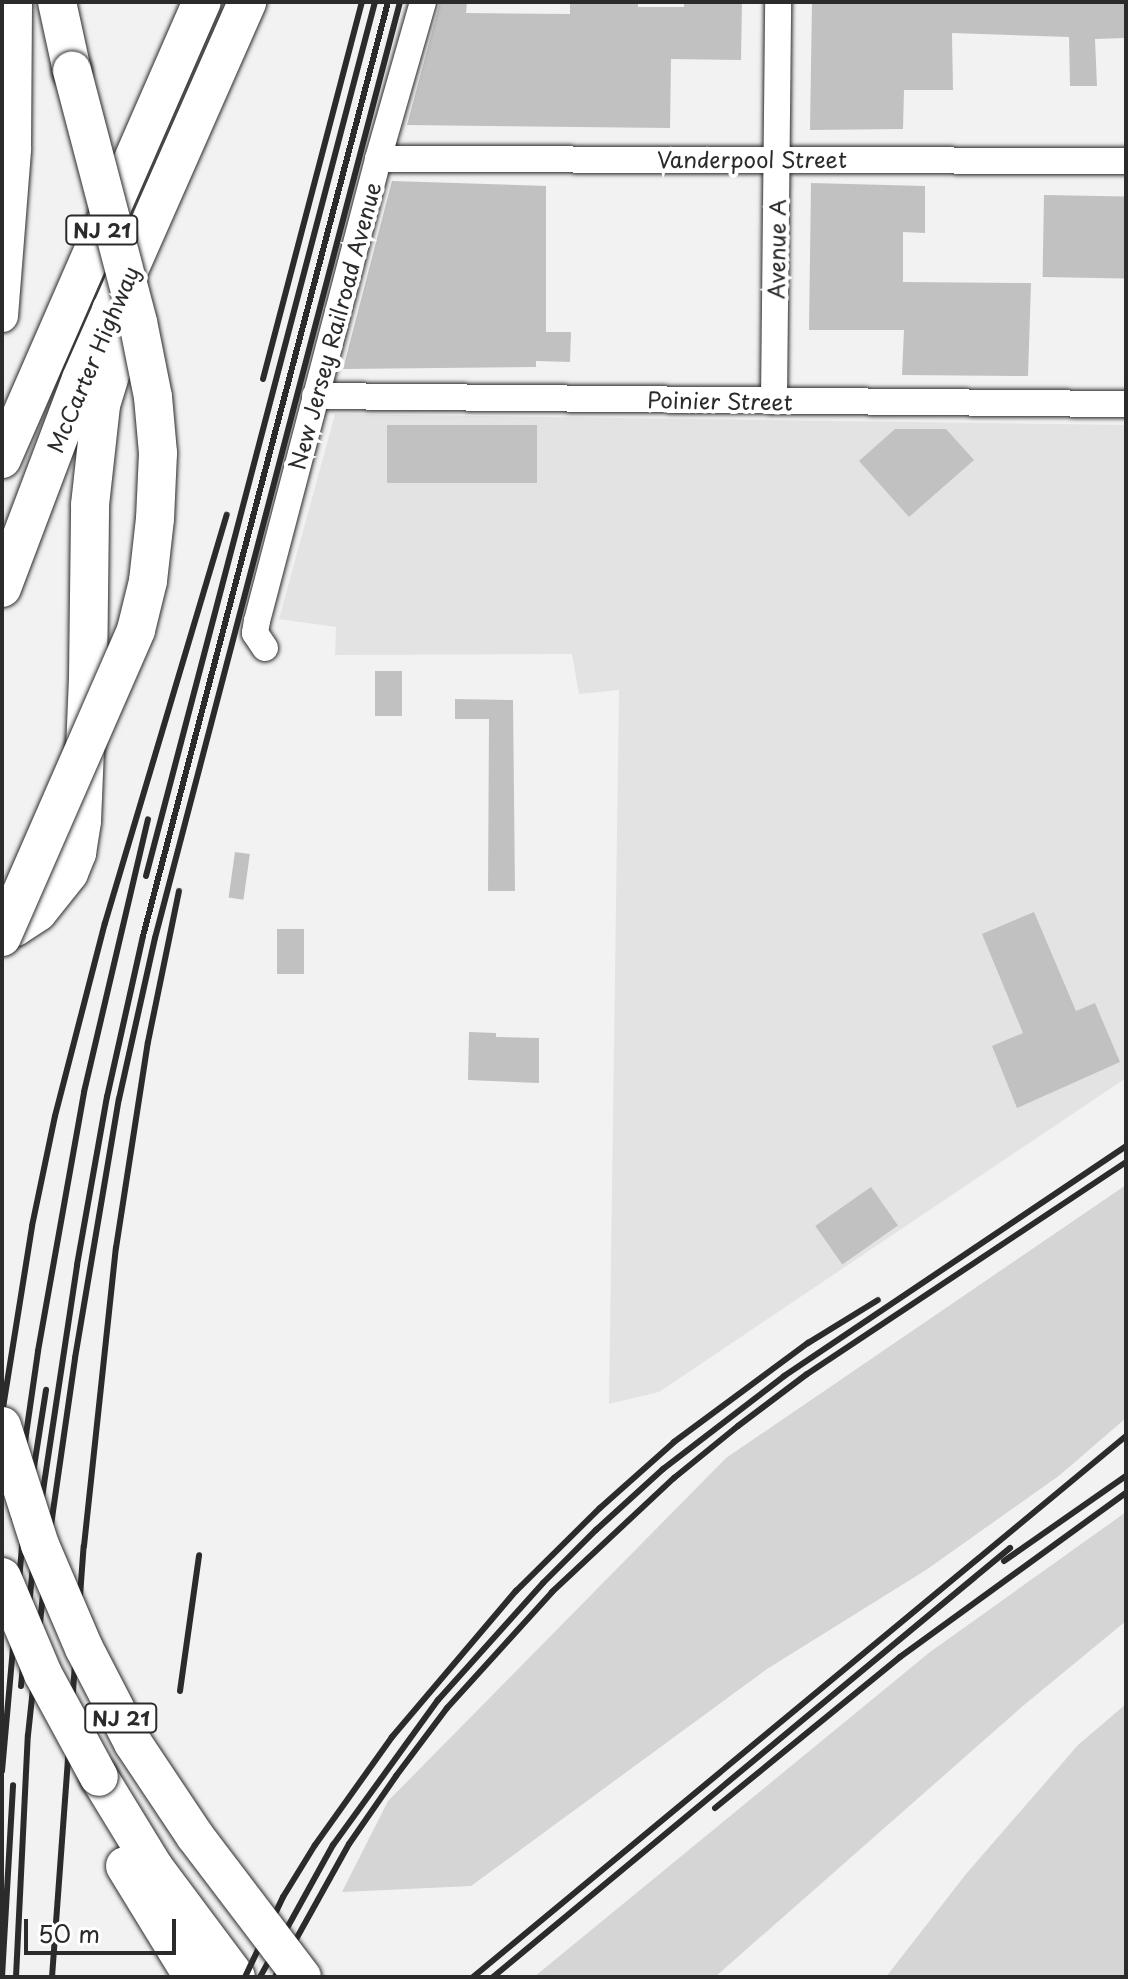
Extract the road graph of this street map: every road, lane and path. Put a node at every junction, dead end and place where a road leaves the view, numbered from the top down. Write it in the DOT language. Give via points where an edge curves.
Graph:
graph roads {
  1 [pos="16,2"];
  2 [pos="57,2"];
  3 [pos="202,2"];
  4 [pos="247,2"];
  5 [pos="423,2"];
  6 [pos="778,2"];
  7 [pos="9,149"];
  8 [pos="777,158"];
  9 [pos="378,159"];
  10 [pos="1126,161"];
  11 [pos="111,310"];
  12 [pos="2,316"];
  13 [pos="315,396"];
  14 [pos="774,400"];
  15 [pos="1126,404"];
  16 [pos="2,459"];
  17 [pos="2,588"];
  18 [pos="265,648"];
  19 [pos="2,934"];
  20 [pos="2,1426"];
  21 [pos="2,1577"];
  22 [pos="99,1777"];
  23 [pos="193,1977"];
  24 [pos="236,1977"];
  25 [pos="302,1977"];
  1 -- 7 [label="main road"];
  2 -- 19 [label="highway, bridge" via="153,397 158,453 155,519 136,630"];
  3 -- 16 [label="highway, McCarter Highway / NJ 21"];
  4 -- 11 [label="highway, McCarter Highway / NJ 21"];
  5 -- 9 [label="street, New Jersey Railroad Avenue"];
  6 -- 8 [label="street, Avenue A"];
  7 -- 12 [label="main road"];
  8 -- 9 [label="street, Vanderpool Street"];
  8 -- 10 [label="street, Vanderpool Street"];
  8 -- 14 [label="street, Avenue A"];
  9 -- 13 [label="street, New Jersey Railroad Avenue"];
  11 -- 17 [label="highway, McCarter Highway / NJ 21"];
  11 -- 19 [label="highway" via="112,368 101,405 90,505 88,678 77,853 69,873 38,912"];
  13 -- 14 [label="street, Poinier Street"];
  13 -- 18 [label="street, New Jersey Railroad Avenue" via="255,633"];
  14 -- 15 [label="street, Poinier Street"];
  20 -- 25 [label="highway, NJ 21, bridge" via="40,1545 133,1743 195,1836"];
  21 -- 22 [label="highway, NJ 21, bridge" via="43,1674"];
  22 -- 23 [label="highway" via="108,1838"];
  22 -- 24 [label="highway, NJ 21" via="154,1867"];
}
